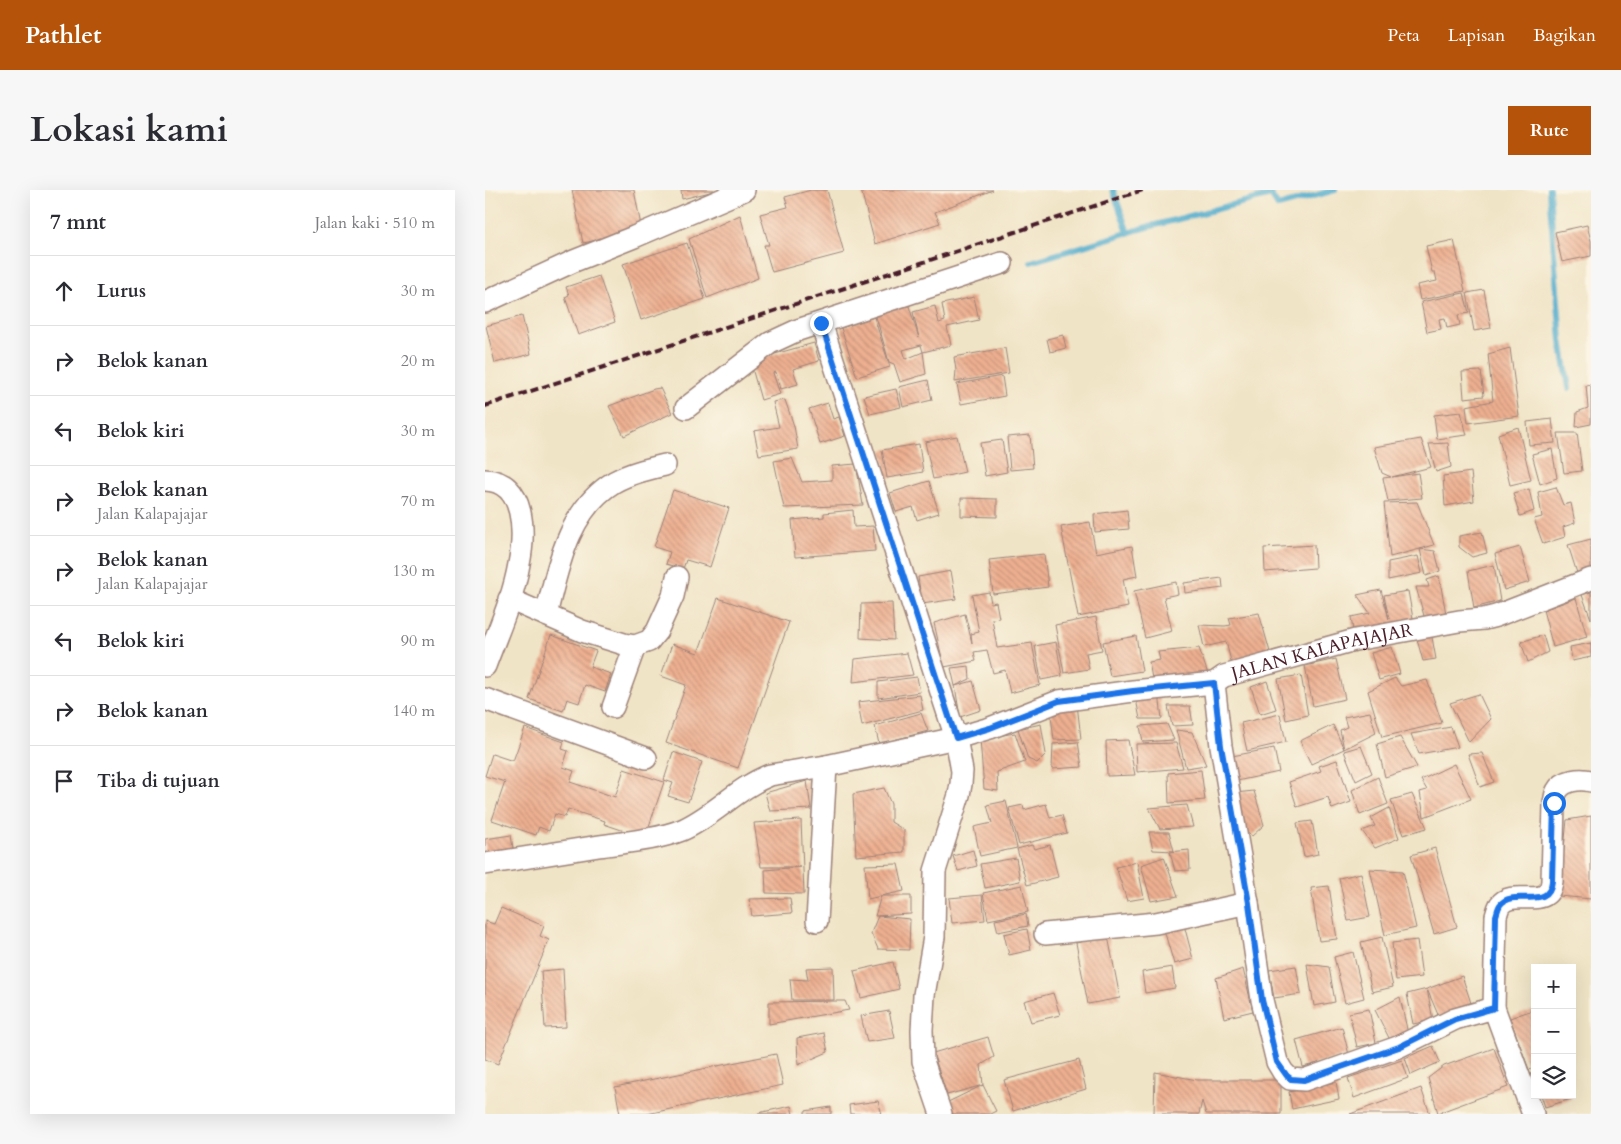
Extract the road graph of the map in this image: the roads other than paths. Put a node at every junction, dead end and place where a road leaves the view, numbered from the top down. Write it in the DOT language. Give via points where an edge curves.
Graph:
graph roads {
  1 [pos="739,191"];
  2 [pos="1002,263"];
  3 [pos="485,302"];
  4 [pos="821,323"];
  5 [pos="686,408"];
  6 [pos="665,465"];
  7 [pos="485,480"];
  8 [pos="677,578"];
  9 [pos="1591,580"];
  10 [pos="509,599"];
  11 [pos="546,615"];
  12 [pos="635,646"];
  13 [pos="485,666"];
  14 [pos="1214,683"];
  15 [pos="485,699"];
  16 [pos="613,708"];
  17 [pos="956,738"];
  18 [pos="646,758"];
  19 [pos="825,766"];
  20 [pos="1591,781"];
  21 [pos="485,864"];
  22 [pos="1249,903"];
  23 [pos="817,921"];
  24 [pos="1045,934"];
  25 [pos="1494,1008"];
  26 [pos="941,1114"];
  27 [pos="1533,1114"];
  1 -- 3 [label="street"];
  2 -- 4 [label="street"];
  4 -- 5 [label="street" via="770,343"];
  4 -- 17 [label="street"];
  6 -- 11 [label="street" via="614,482 586,506 575,522 566,546"];
  7 -- 10 [label="street" via="501,482 508,487 519,508 522,545"];
  8 -- 12 [label="street" via="673,596 657,631 649,641"];
  9 -- 14 [label="street, JALAN KALAPAJAJAR" via="1496,616 1331,645 1230,674"];
  10 -- 11 [label="street"];
  10 -- 13 [label="street"];
  11 -- 12 [label="street" via="582,631"];
  12 -- 16 [label="street"];
  14 -- 17 [label="street" via="1059,701"];
  14 -- 22 [label="street, JALAN KALAPAJAJAR" via="1221,746"];
  15 -- 18 [label="street"];
  17 -- 19 [label="street"];
  17 -- 26 [label="street" via="961,784 935,871 934,938 922,1030 923,1060"];
  19 -- 21 [label="street" via="761,778 682,830 644,840"];
  19 -- 23 [label="street"];
  20 -- 25 [label="street" via="1563,784 1556,792 1550,891 1541,897 1513,898 1498,908"];
  22 -- 24 [label="street" via="1156,923"];
  22 -- 25 [label="street, JALAN KALAPAJAJAR" via="1262,1000 1277,1062 1291,1079 1301,1081 1399,1047 1455,1019"];
  25 -- 27 [label="street"];
}
